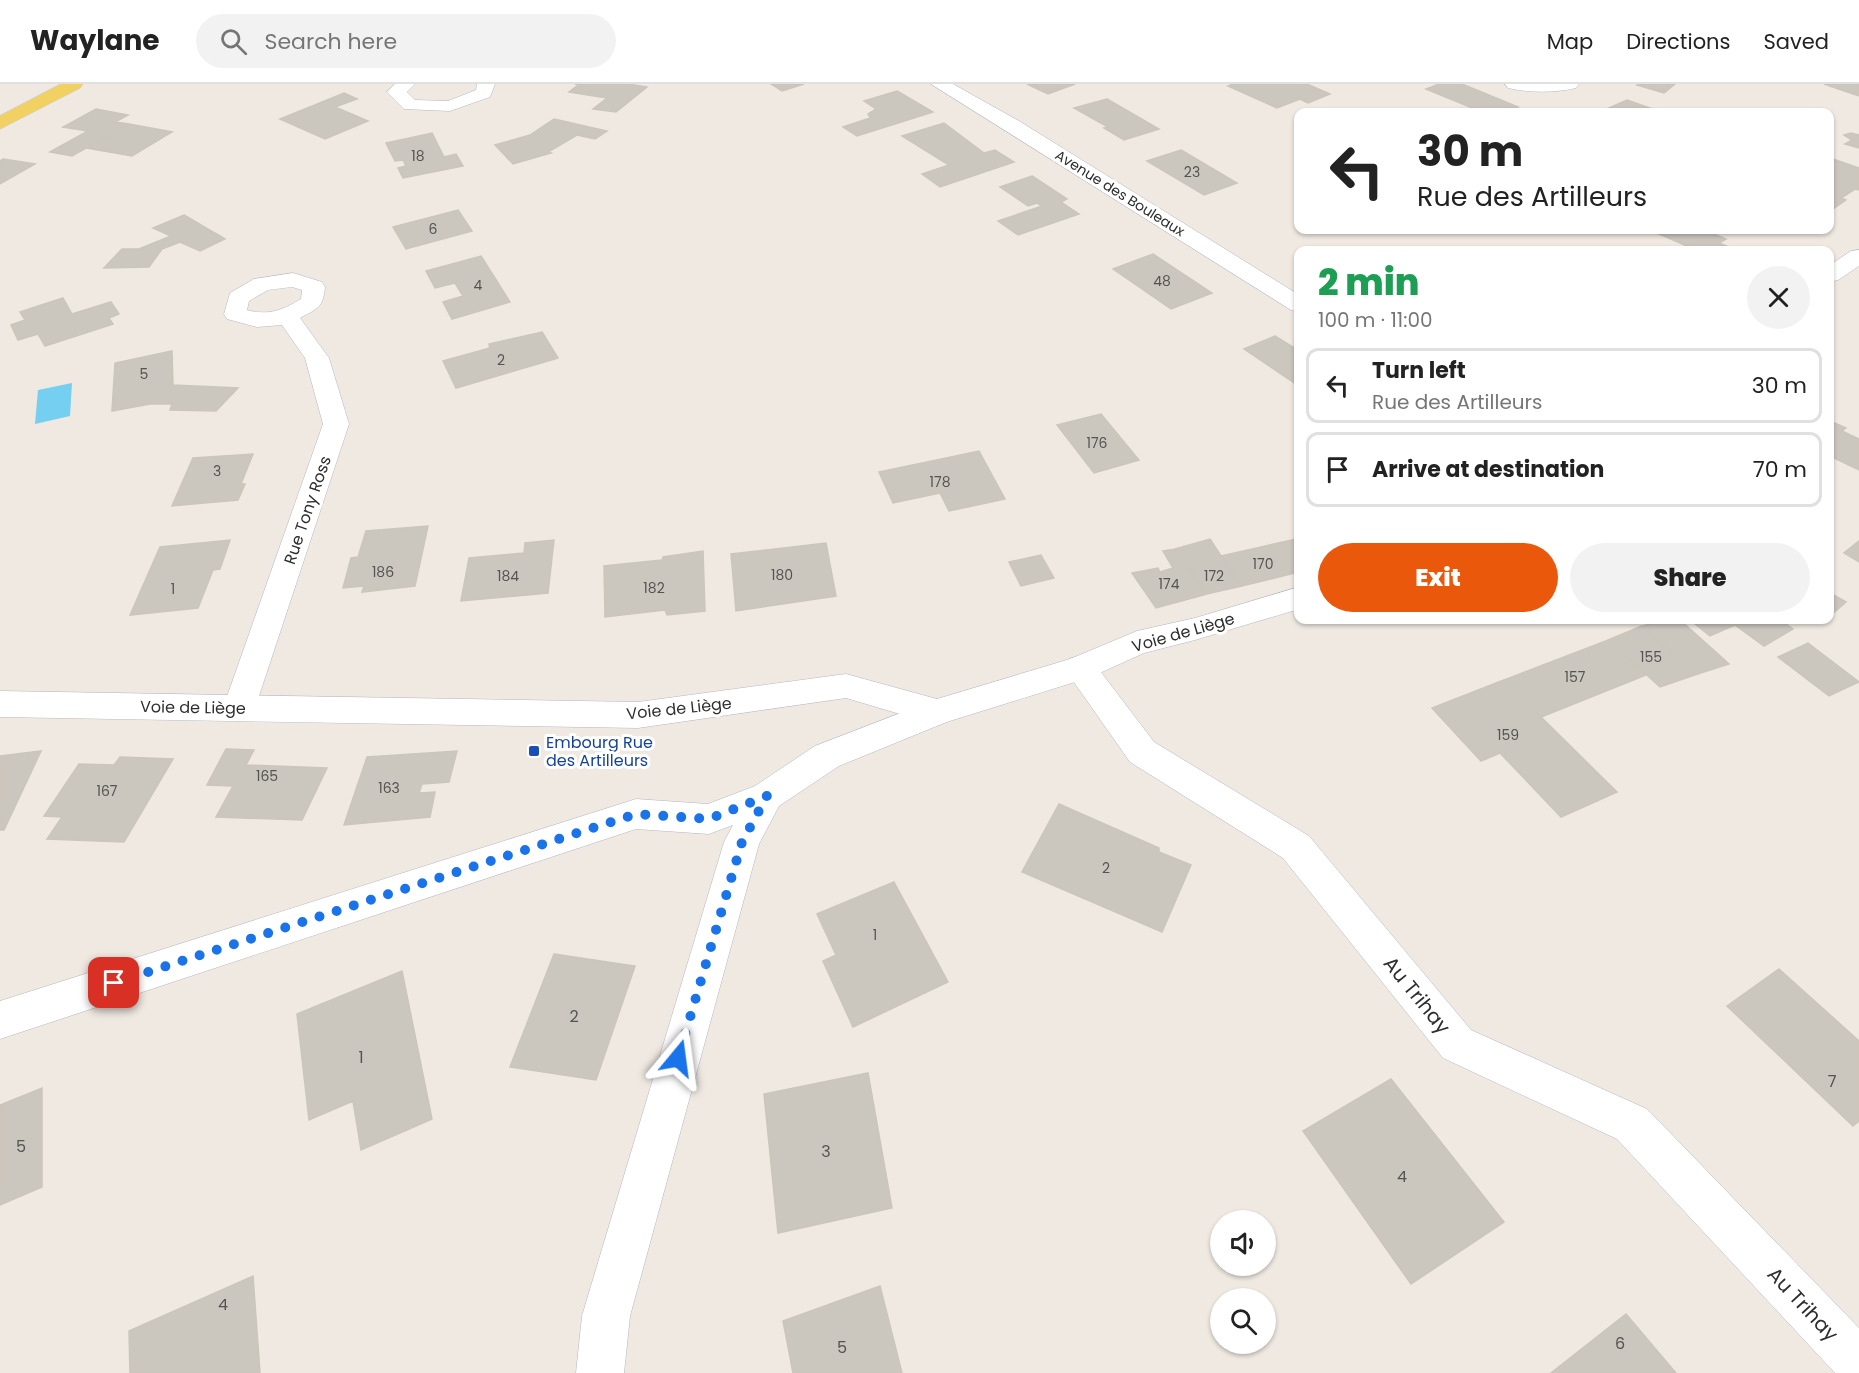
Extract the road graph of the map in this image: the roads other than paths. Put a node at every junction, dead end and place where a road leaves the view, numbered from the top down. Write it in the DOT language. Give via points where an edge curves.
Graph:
graph roads {
  1 [pos="74,84"];
  2 [pos="406,84"];
  3 [pos="486,84"];
  4 [pos="940,84"];
  5 [pos="1514,84"];
  6 [pos="1570,84"];
  7 [pos="0,123"];
  8 [pos="1859,256"];
  9 [pos="1834,272"];
  10 [pos="1294,302"];
  11 [pos="288,317"];
  12 [pos="1294,599"];
  13 [pos="1080,668"];
  14 [pos="0,704"];
  15 [pos="239,708"];
  16 [pos="937,712"];
  17 [pos="767,796"];
  18 [pos="0,1020"];
  19 [pos="1859,1363"];
  20 [pos="600,1373"];
  1 -- 7 [label="main road"];
  2 -- 3 [label="street" via="396,92 410,105 450,106 484,93"];
  4 -- 10 [label="street, Avenue des Bouleaux"];
  5 -- 6 [label="street" via="1541,88"];
  8 -- 9 [label="street"];
  11 -- 15 [label="street, Rue Tony Ross" via="317,358 336,424"];
  12 -- 13 [label="street, Voie de Liège" via="1137,643"];
  13 -- 16 [label="street, Voie de Liège"];
  13 -- 19 [label="street, Au Trihay" via="1142,753 1296,847 1457,1044 1632,1124"];
  14 -- 15 [label="street, Voie de Liège"];
  15 -- 16 [label="street, Voie de Liège" via="638,715 846,686"];
  16 -- 17 [label="street" via="827,756"];
  17 -- 18 [label="street" via="709,819 636,814"];
  17 -- 20 [label="street" via="742,842 701,978 606,1316"];
}
